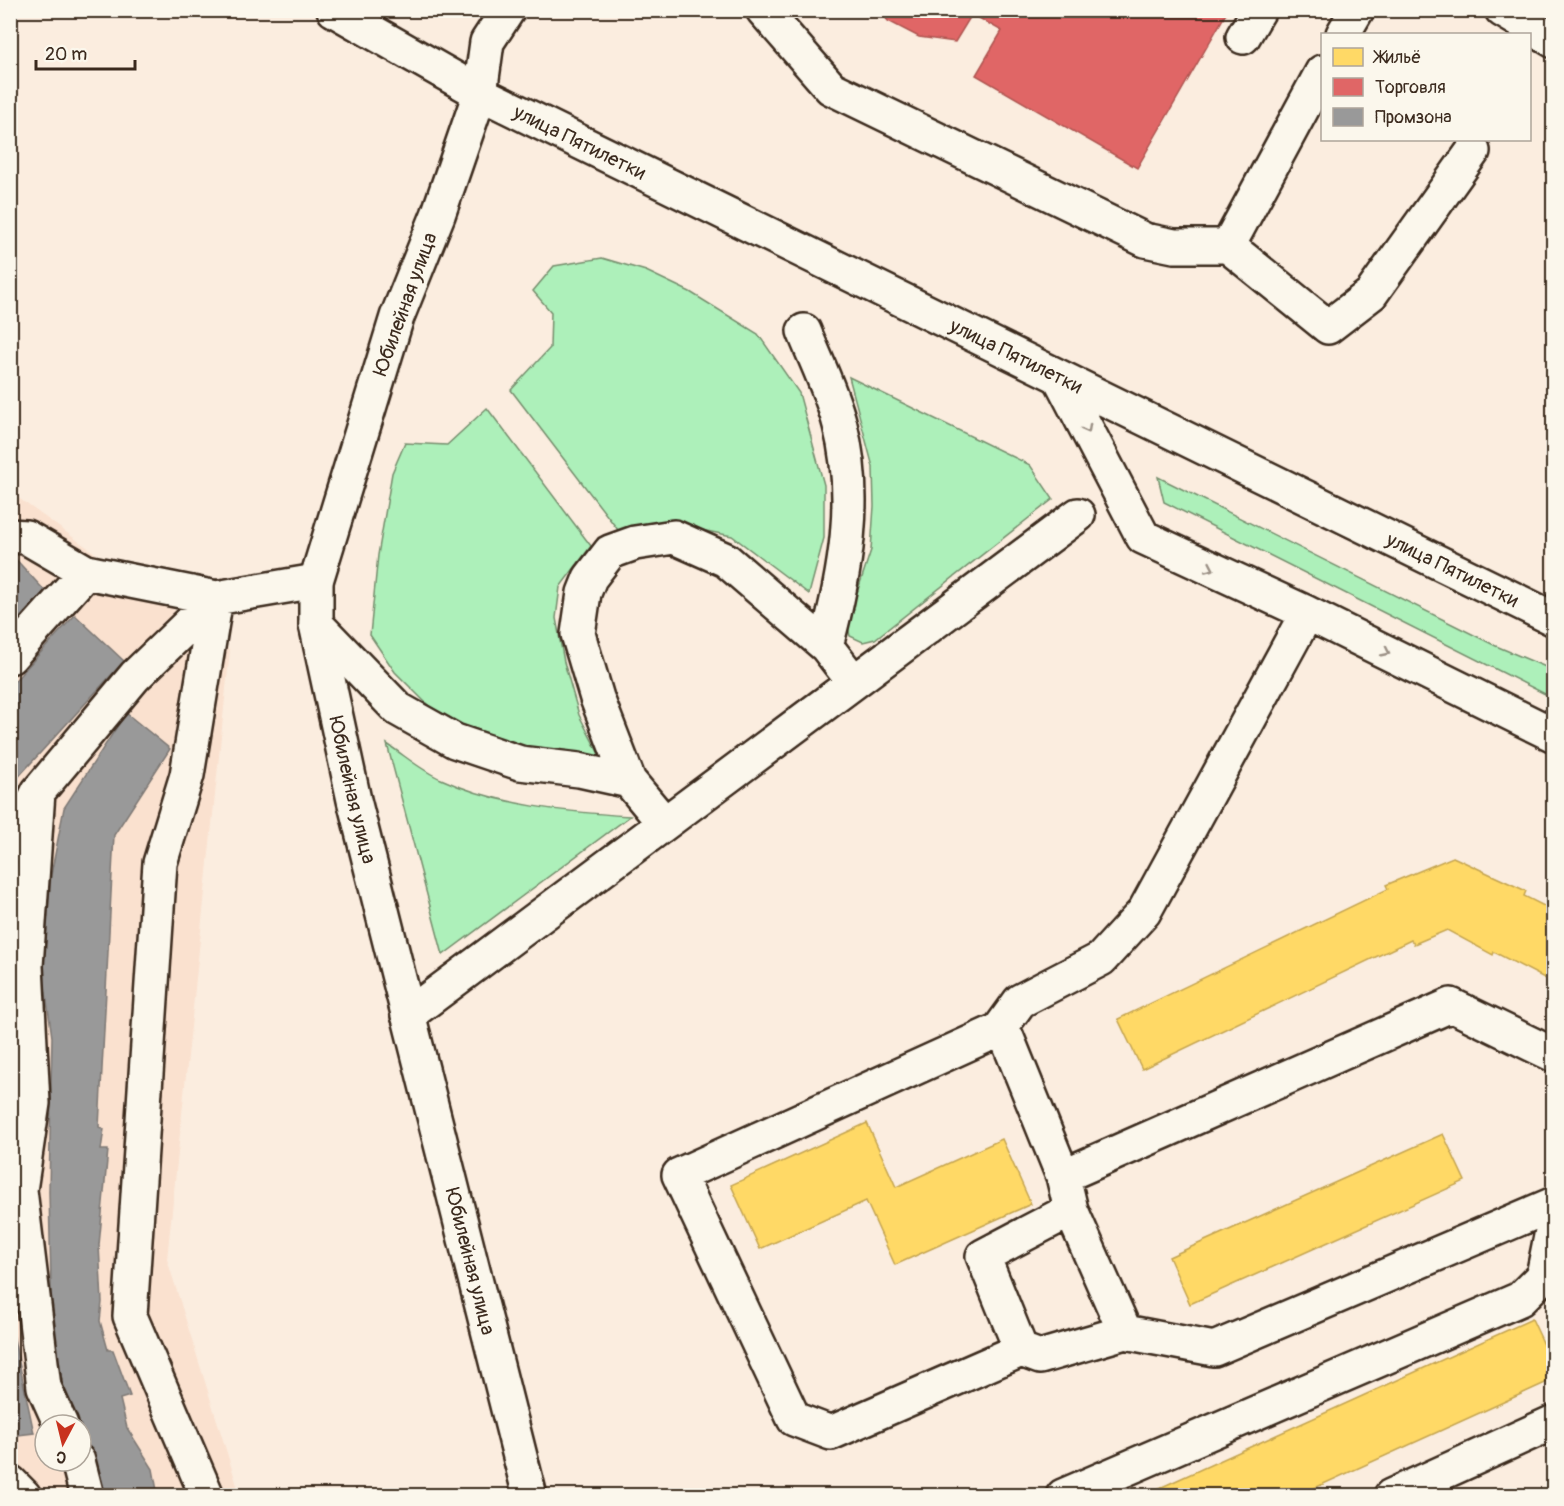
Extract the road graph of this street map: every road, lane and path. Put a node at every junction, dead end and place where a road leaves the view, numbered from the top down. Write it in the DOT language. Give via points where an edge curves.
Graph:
graph roads {
  1 [pos="334,10"];
  2 [pos="508,10"];
  3 [pos="764,10"];
  4 [pos="1357,10"];
  5 [pos="1502,10"];
  6 [pos="1344,33"];
  7 [pos="1554,41"];
  8 [pos="1321,76"];
  9 [pos="480,93"];
  10 [pos="1473,151"];
  11 [pos="1228,246"];
  12 [pos="804,331"];
  13 [pos="1060,378"];
  14 [pos="1078,515"];
  15 [pos="10,536"];
  16 [pos="86,572"];
  17 [pos="316,581"];
  18 [pos="216,598"];
  19 [pos="1307,614"];
  20 [pos="1554,619"];
  21 [pos="316,624"];
  22 [pos="826,646"];
  23 [pos="10,657"];
  24 [pos="853,681"];
  25 [pos="1554,735"];
  26 [pos="629,781"];
  27 [pos="38,792"];
  28 [pos="664,823"];
  29 [pos="10,845"];
  30 [pos="408,1015"];
  31 [pos="999,1030"];
  32 [pos="1554,1055"];
  33 [pos="1063,1176"];
  34 [pos="1554,1204"];
  35 [pos="1071,1210"];
  36 [pos="1554,1221"];
  37 [pos="1125,1332"];
  38 [pos="1021,1350"];
  39 [pos="55,1413"];
  40 [pos="1554,1422"];
  41 [pos="81,1473"];
  42 [pos="10,1482"];
  43 [pos="24,1496"];
  44 [pos="87,1496"];
  45 [pos="207,1496"];
  46 [pos="530,1496"];
  47 [pos="1063,1496"];
  48 [pos="1391,1496"];
  1 -- 9 [label="main road, улица Пятилетки"];
  2 -- 9 [label="main road, Юбилейная улица" via="487,42"];
  3 -- 11 [label="main road" via="831,88 1145,240 1174,246"];
  4 -- 6 [label="main road"];
  5 -- 7 [label="main road"];
  8 -- 11 [label="main road"];
  9 -- 13 [label="main road, улица Пятилетки"];
  9 -- 17 [label="main road, Юбилейная улица" via="438,215 397,317"];
  10 -- 11 [label="main road" via="1371,294 1328,327"];
  12 -- 22 [label="main road" via="840,424 850,479 848,533"];
  13 -- 19 [label="main road, one-way" via="1143,537"];
  13 -- 20 [label="main road, улица Пятилетки"];
  14 -- 24 [label="main road"];
  15 -- 16 [label="main road" via="26,537"];
  16 -- 18 [label="main road"];
  16 -- 23 [label="main road"];
  17 -- 18 [label="main road"];
  17 -- 21 [label="main road, Юбилейная улица"];
  18 -- 27 [label="main road" via="135,676"];
  18 -- 45 [label="main road" via="187,775 160,863 130,1316"];
  19 -- 25 [label="main road, one-way"];
  19 -- 31 [label="main road" via="1144,912 1101,960 1020,1001"];
  21 -- 26 [label="main road" via="398,710 455,741 520,763"];
  21 -- 30 [label="main road, Юбилейная улица" via="354,800"];
  22 -- 24 [label="main road"];
  22 -- 26 [label="main road" via="726,560 674,537 635,543 610,552 584,593 578,634 597,698"];
  24 -- 28 [label="main road"];
  26 -- 28 [label="main road"];
  27 -- 29 [label="main road" via="15,843"];
  27 -- 39 [label="main road" via="26,966 33,1103 20,1190 44,1388"];
  28 -- 30 [label="main road"];
  30 -- 46 [label="main road, Юбилейная улица"];
  31 -- 33 [label="main road" via="1003,1028"];
  31 -- 38 [label="main road" via="679,1175 794,1419 831,1433"];
  32 -- 33 [label="main road" via="1451,1005"];
  33 -- 35 [label="main road"];
  34 -- 37 [label="main road" via="1214,1349"];
  35 -- 37 [label="main road"];
  35 -- 38 [label="main road" via="983,1256"];
  36 -- 47 [label="main road" via="1543,1276 1520,1299"];
  37 -- 38 [label="main road" via="1040,1357"];
  40 -- 48 [label="main road"];
  41 -- 44 [label="main road"];
  42 -- 43 [label="main road"];
}
